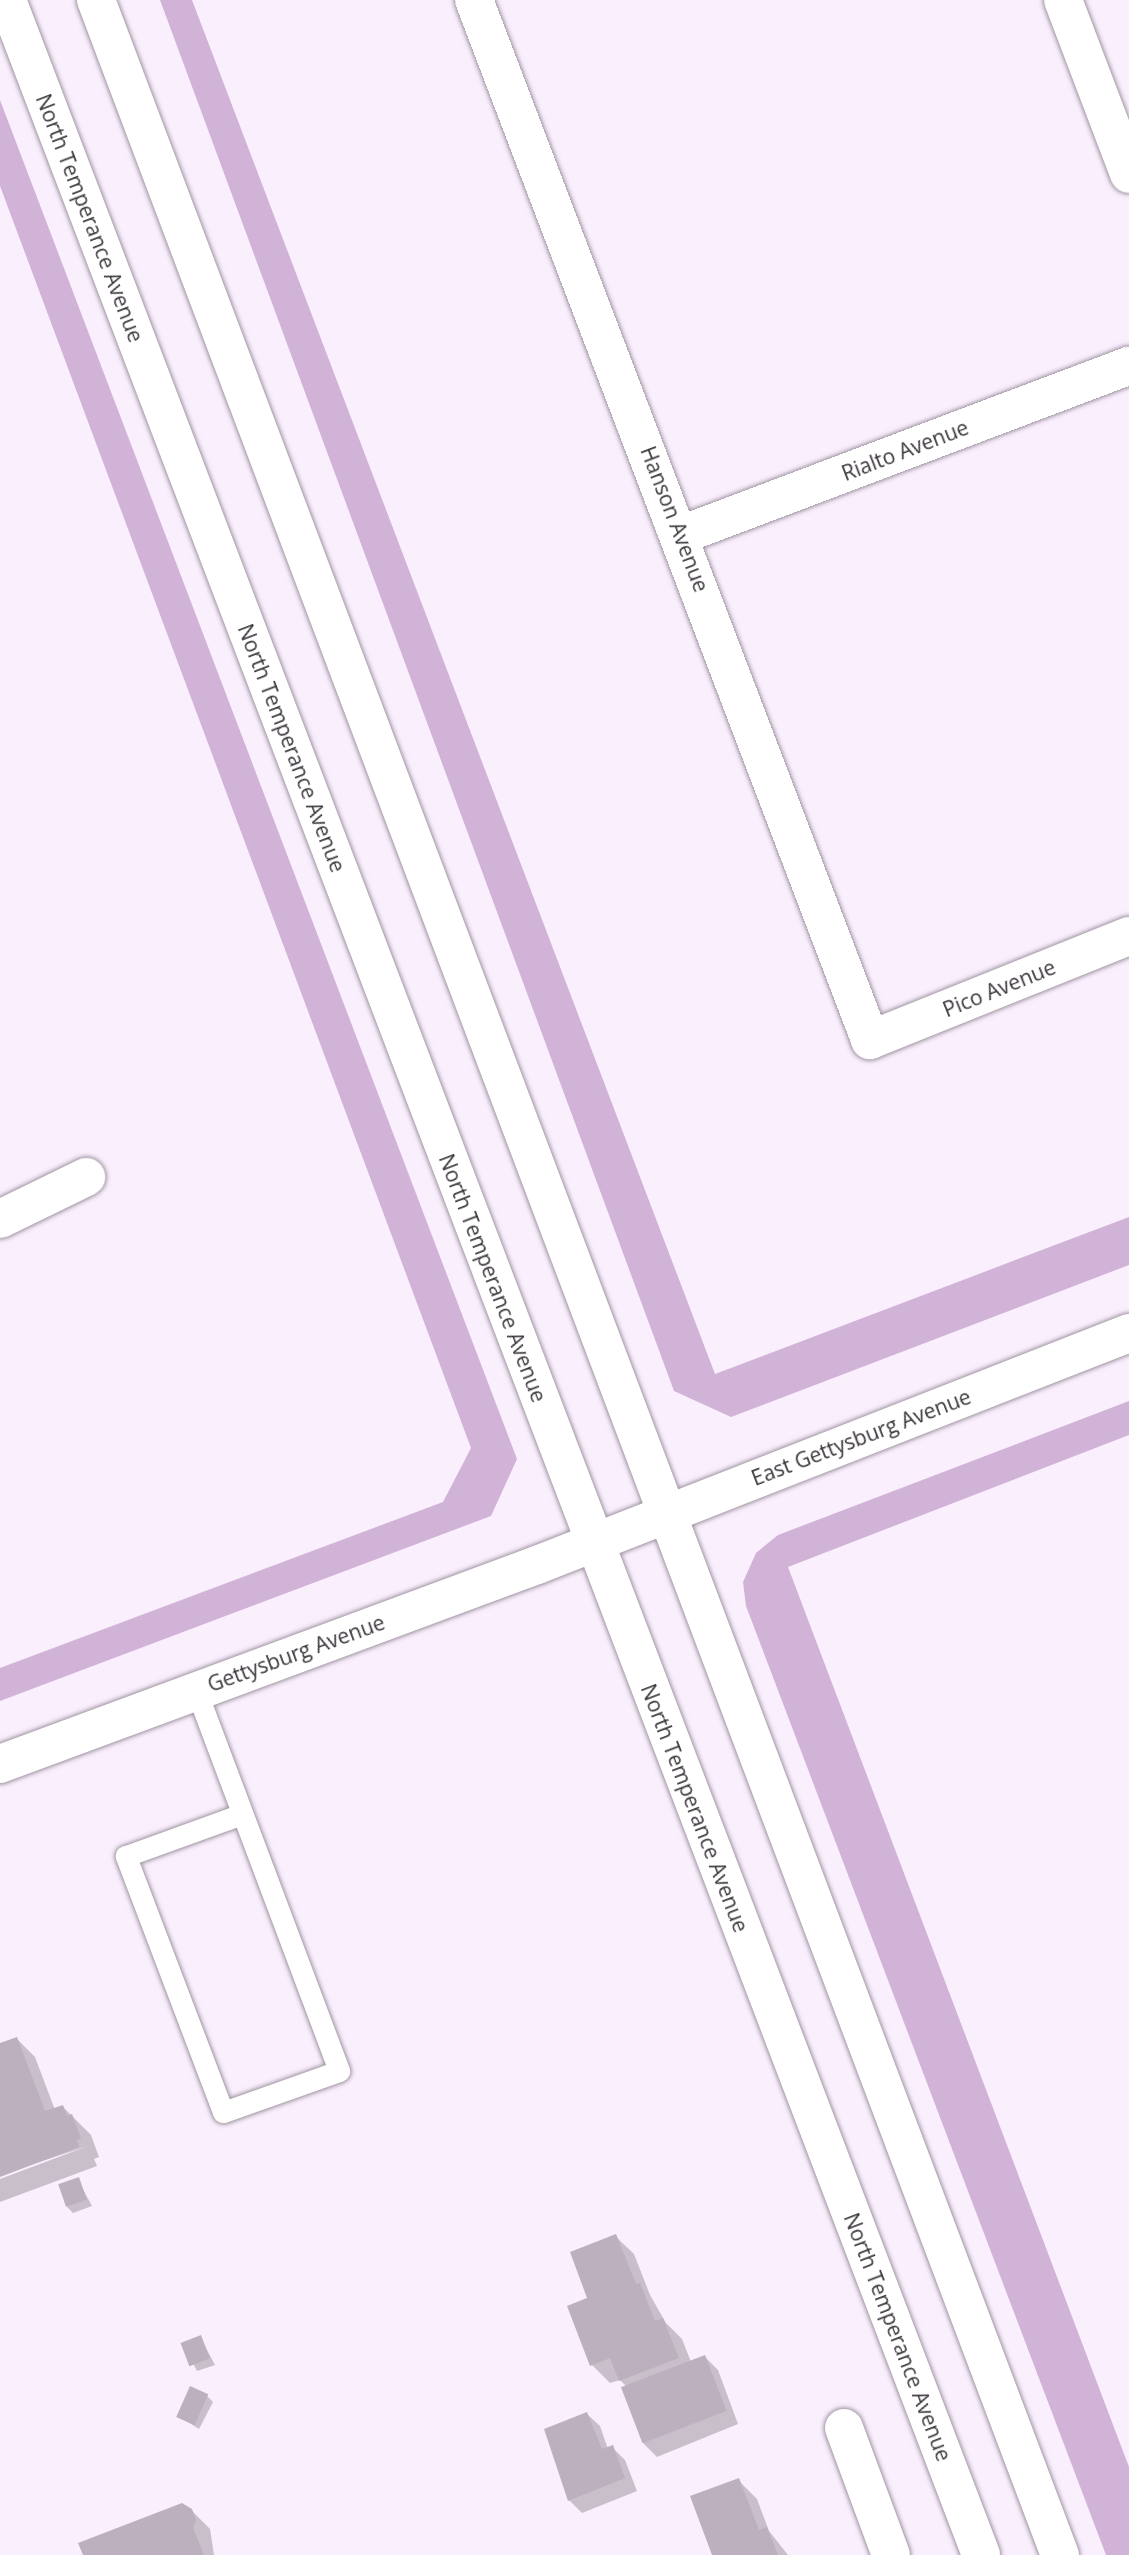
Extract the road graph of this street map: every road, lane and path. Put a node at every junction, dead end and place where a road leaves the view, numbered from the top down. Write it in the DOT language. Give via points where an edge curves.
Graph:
graph roads {
  1 [pos="8,0"];
  2 [pos="96,0"];
  3 [pos="474,0"];
  4 [pos="1063,0"];
  5 [pos="1129,174"];
  6 [pos="1129,366"];
  7 [pos="681,535"];
  8 [pos="1129,936"];
  9 [pos="870,1040"];
  10 [pos="86,1177"];
  11 [pos="0,1219"];
  12 [pos="1129,1333"];
  13 [pos="665,1514"];
  14 [pos="592,1542"];
  15 [pos="196,1690"];
  16 [pos="0,1764"];
  17 [pos="242,1814"];
  18 [pos="844,2428"];
  19 [pos="891,2555"];
  20 [pos="981,2555"];
  21 [pos="1060,2555"];
  1 -- 14 [label="main road, North Temperance Avenue"];
  2 -- 13 [label="main road"];
  3 -- 7 [label="main road, Hanson Avenue"];
  4 -- 5 [label="main road"];
  6 -- 7 [label="main road, Rialto Avenue"];
  7 -- 9 [label="main road, Hanson Avenue"];
  8 -- 9 [label="main road, Pico Avenue"];
  10 -- 11 [label="main road"];
  12 -- 13 [label="main road, East Gettysburg Avenue"];
  13 -- 14 [label="main road, East Gettysburg Avenue"];
  13 -- 21 [label="main road"];
  14 -- 15 [label="main road, Gettysburg Avenue"];
  14 -- 20 [label="main road, North Temperance Avenue"];
  15 -- 16 [label="main road, Gettysburg Avenue"];
  15 -- 17 [label="lane"];
  17 -- 17 [label="lane" via="339,2071 223,2112 125,1856"];
  18 -- 19 [label="main road"];
}
